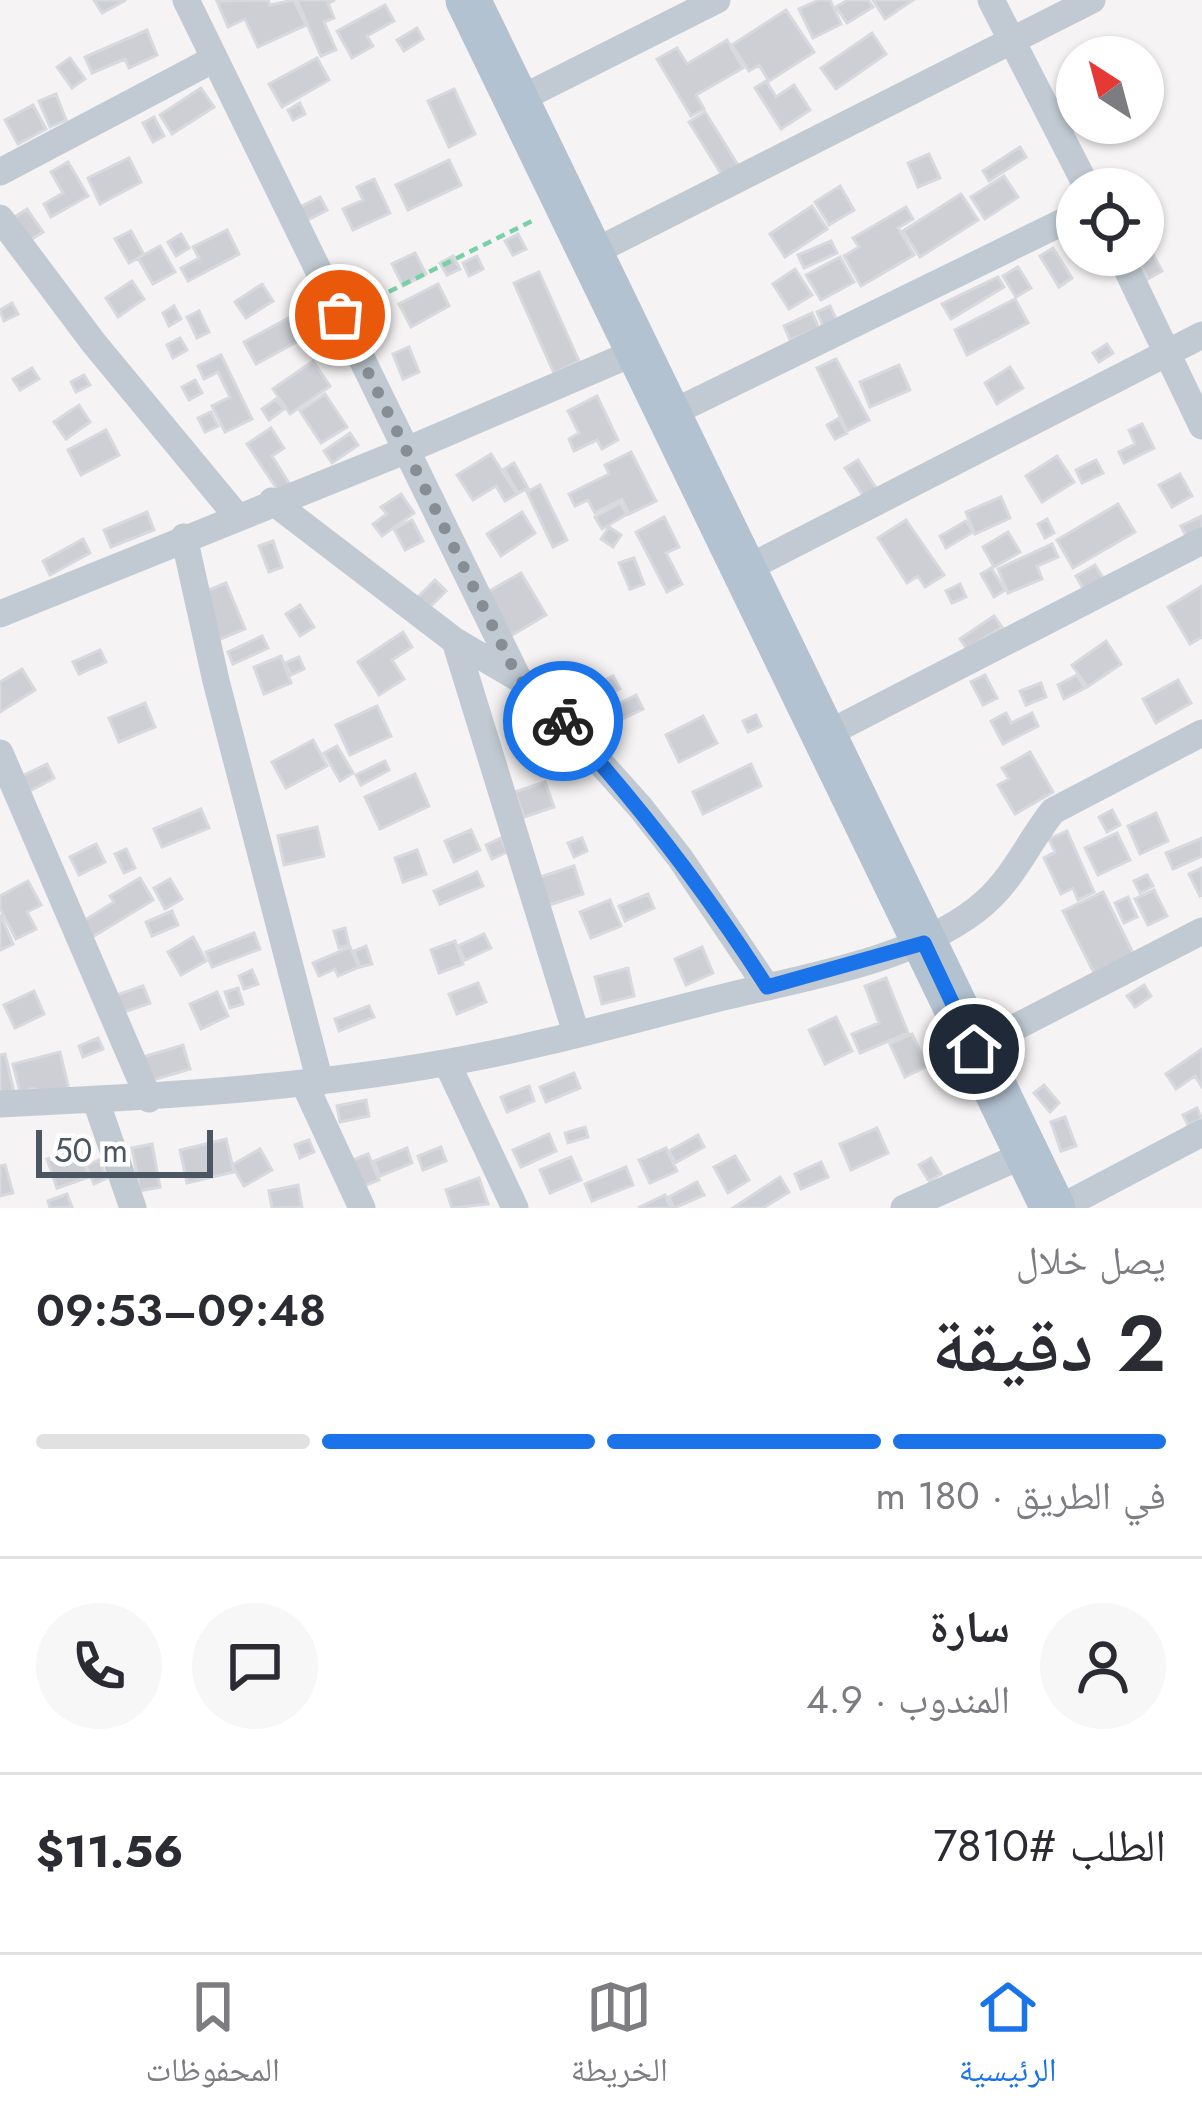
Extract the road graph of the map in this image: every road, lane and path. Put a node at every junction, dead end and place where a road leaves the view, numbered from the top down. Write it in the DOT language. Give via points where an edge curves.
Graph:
graph roads {
  1 [pos="186,0"];
  2 [pos="468,0"];
  3 [pos="717,0"];
  4 [pos="991,0"];
  5 [pos="1092,0"];
  6 [pos="1012,42"];
  7 [pos="214,59"];
  8 [pos="516,101"];
  9 [pos="1077,168"];
  10 [pos="0,172"];
  11 [pos="566,204"];
  12 [pos="0,218"];
  13 [pos="1056,225"];
  14 [pos="590,254"];
  15 [pos="1130,276"];
  16 [pos="340,315"];
  17 [pos="1202,335"];
  18 [pos="638,351"];
  19 [pos="1166,352"];
  20 [pos="668,415"];
  21 [pos="1202,426"];
  22 [pos="407,450"];
  23 [pos="272,501"];
  24 [pos="236,515"];
  25 [pos="184,537"];
  26 [pos="1202,541"];
  27 [pos="742,571"];
  28 [pos="0,614"];
  29 [pos="455,641"];
  30 [pos="518,678"];
  31 [pos="1202,733"];
  32 [pos="823,736"];
  33 [pos="0,753"];
  34 [pos="1202,931"];
  35 [pos="924,943"];
  36 [pos="767,987"];
  37 [pos="576,1033"];
  38 [pos="974,1049"];
  39 [pos="447,1063"];
  40 [pos="312,1083"];
  41 [pos="149,1099"];
  42 [pos="96,1101"];
  43 [pos="0,1104"];
  44 [pos="1202,1133"];
  45 [pos="1026,1154"];
  46 [pos="134,1208"];
  47 [pos="362,1208"];
  48 [pos="515,1208"];
  49 [pos="904,1208"];
  50 [pos="1056,1208"];
  1 -- 7 [label="street"];
  2 -- 8 [label="main road"];
  3 -- 8 [label="street"];
  4 -- 6 [label="street"];
  5 -- 6 [label="street"];
  6 -- 9 [label="street"];
  6 -- 14 [label="street"];
  7 -- 10 [label="street"];
  7 -- 16 [label="street"];
  8 -- 11 [label="main road"];
  11 -- 14 [label="main road"];
  11 -- 16 [label="path"];
  12 -- 24 [label="street"];
  13 -- 20 [label="street"];
  14 -- 18 [label="main road"];
  15 -- 19 [label="street"];
  16 -- 22 [label="street"];
  17 -- 19 [label="street"];
  18 -- 20 [label="main road"];
  18 -- 22 [label="street"];
  19 -- 21 [label="street"];
  19 -- 27 [label="street"];
  20 -- 27 [label="main road"];
  22 -- 23 [label="street"];
  22 -- 30 [label="street"];
  23 -- 24 [label="street"];
  23 -- 29 [label="street"];
  24 -- 25 [label="street"];
  25 -- 28 [label="street"];
  25 -- 40 [label="street"];
  26 -- 32 [label="street"];
  27 -- 32 [label="main road"];
  29 -- 30 [label="street"];
  29 -- 37 [label="street"];
  30 -- 36 [label="street" via="640,807"];
  31 -- 35 [label="street" via="1053,811 998,891"];
  32 -- 35 [label="main road"];
  33 -- 41 [label="street"];
  34 -- 38 [label="street"];
  35 -- 36 [label="street"];
  35 -- 38 [label="main road"];
  36 -- 37 [label="street"];
  37 -- 39 [label="street"];
  38 -- 45 [label="main road"];
  39 -- 40 [label="street"];
  39 -- 48 [label="street"];
  40 -- 41 [label="street"];
  40 -- 47 [label="street"];
  41 -- 42 [label="street"];
  42 -- 43 [label="street"];
  42 -- 46 [label="street"];
  44 -- 50 [label="street"];
  45 -- 49 [label="street"];
  45 -- 50 [label="main road"];
}
